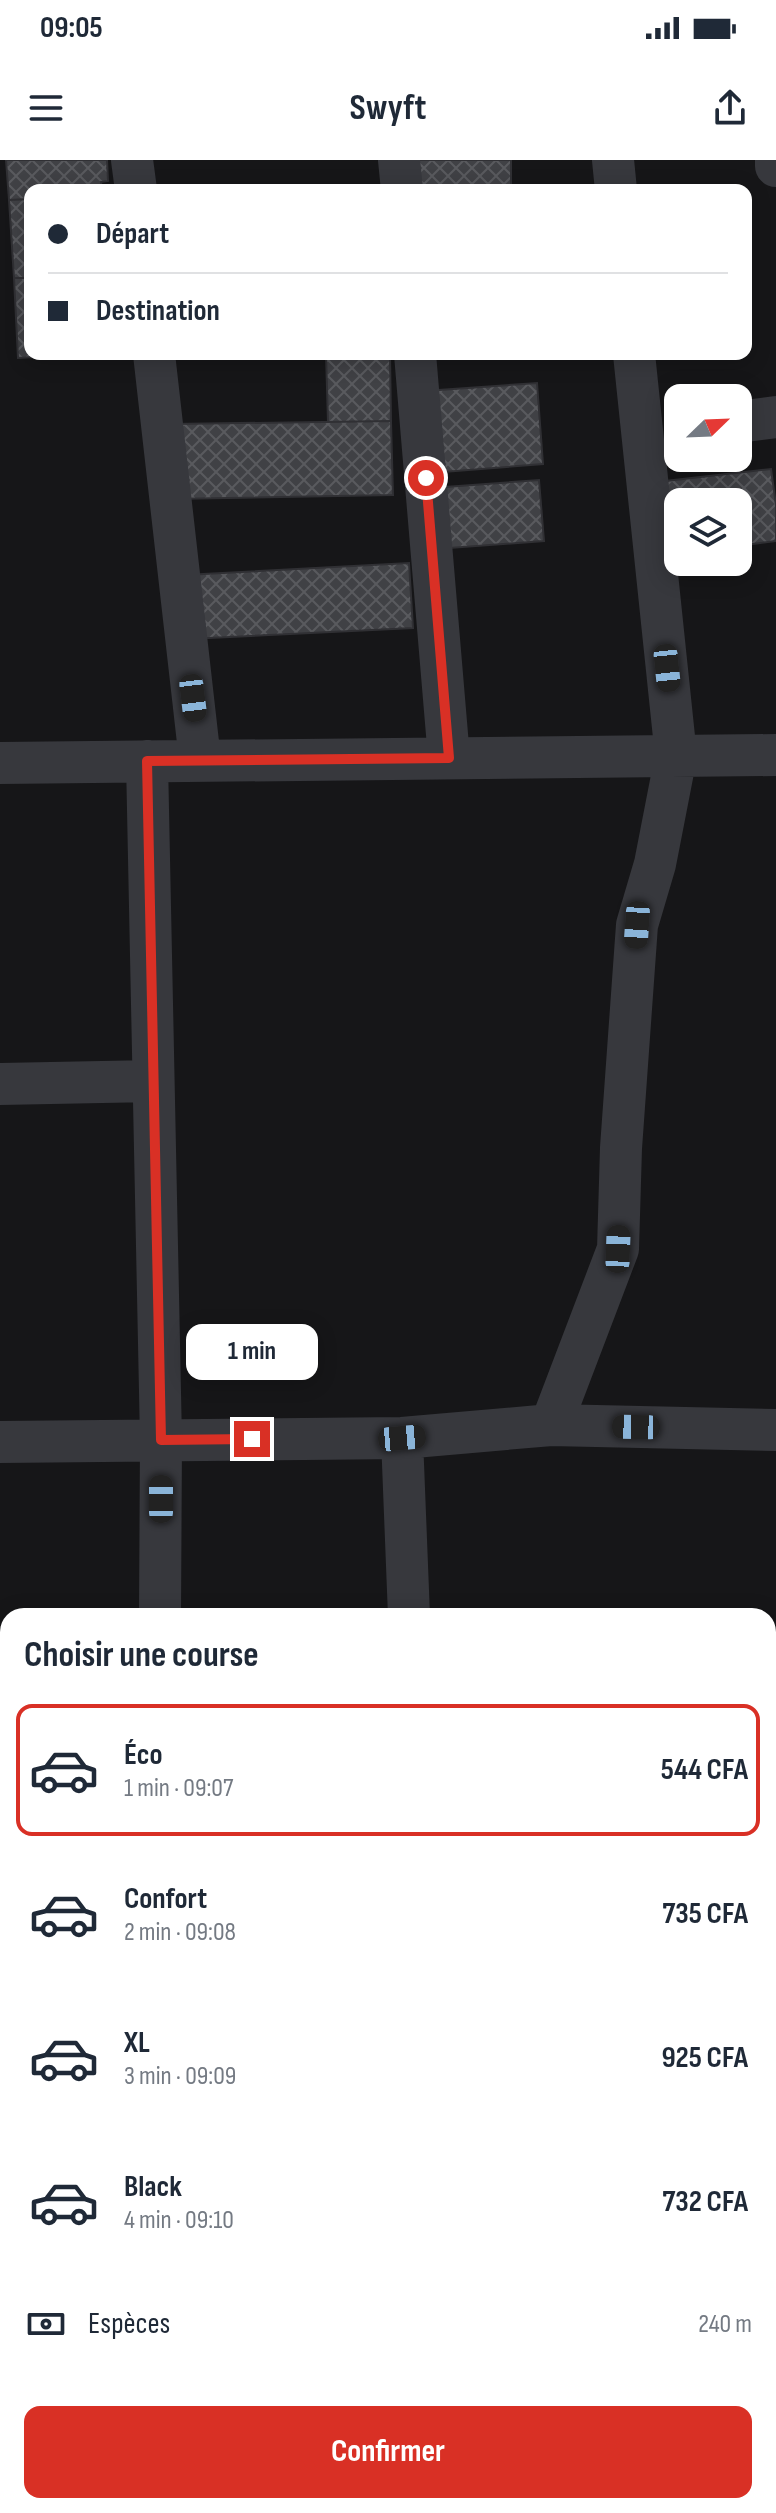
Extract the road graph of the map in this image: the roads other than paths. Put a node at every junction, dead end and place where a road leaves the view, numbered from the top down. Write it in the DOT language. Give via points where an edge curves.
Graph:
graph roads {
  1 [pos="132,160"];
  2 [pos="399,160"];
  3 [pos="613,160"];
  4 [pos="135,184"];
  5 [pos="401,184"];
  6 [pos="615,184"];
  7 [pos="155,360"];
  8 [pos="416,360"];
  9 [pos="636,360"];
  10 [pos="776,417"];
  11 [pos="752,420"];
  12 [pos="661,433"];
  13 [pos="776,755"];
  14 [pos="676,756"];
  15 [pos="449,758"];
  16 [pos="200,760"];
  17 [pos="147,761"];
  18 [pos="0,763"];
  19 [pos="153,1081"];
  20 [pos="0,1084"];
  21 [pos="551,1425"];
  22 [pos="776,1430"];
  23 [pos="402,1438"];
  24 [pos="161,1440"];
  25 [pos="0,1442"];
  26 [pos="160,1608"];
  27 [pos="409,1608"];
  1 -- 4 [label="street"];
  2 -- 5 [label="street"];
  3 -- 6 [label="street"];
  7 -- 16 [label="street"];
  8 -- 15 [label="street"];
  9 -- 12 [label="street"];
  10 -- 11 [label="street"];
  12 -- 14 [label="street"];
  13 -- 14 [label="street"];
  14 -- 15 [label="street"];
  14 -- 21 [label="street" via="637,925 618,1249"];
  15 -- 16 [label="street"];
  16 -- 17 [label="street"];
  17 -- 18 [label="street"];
  17 -- 19 [label="street"];
  19 -- 20 [label="street"];
  19 -- 24 [label="street"];
  21 -- 22 [label="street"];
  21 -- 23 [label="street"];
  23 -- 24 [label="street"];
  23 -- 27 [label="street"];
  24 -- 25 [label="street"];
  24 -- 26 [label="street"];
}
